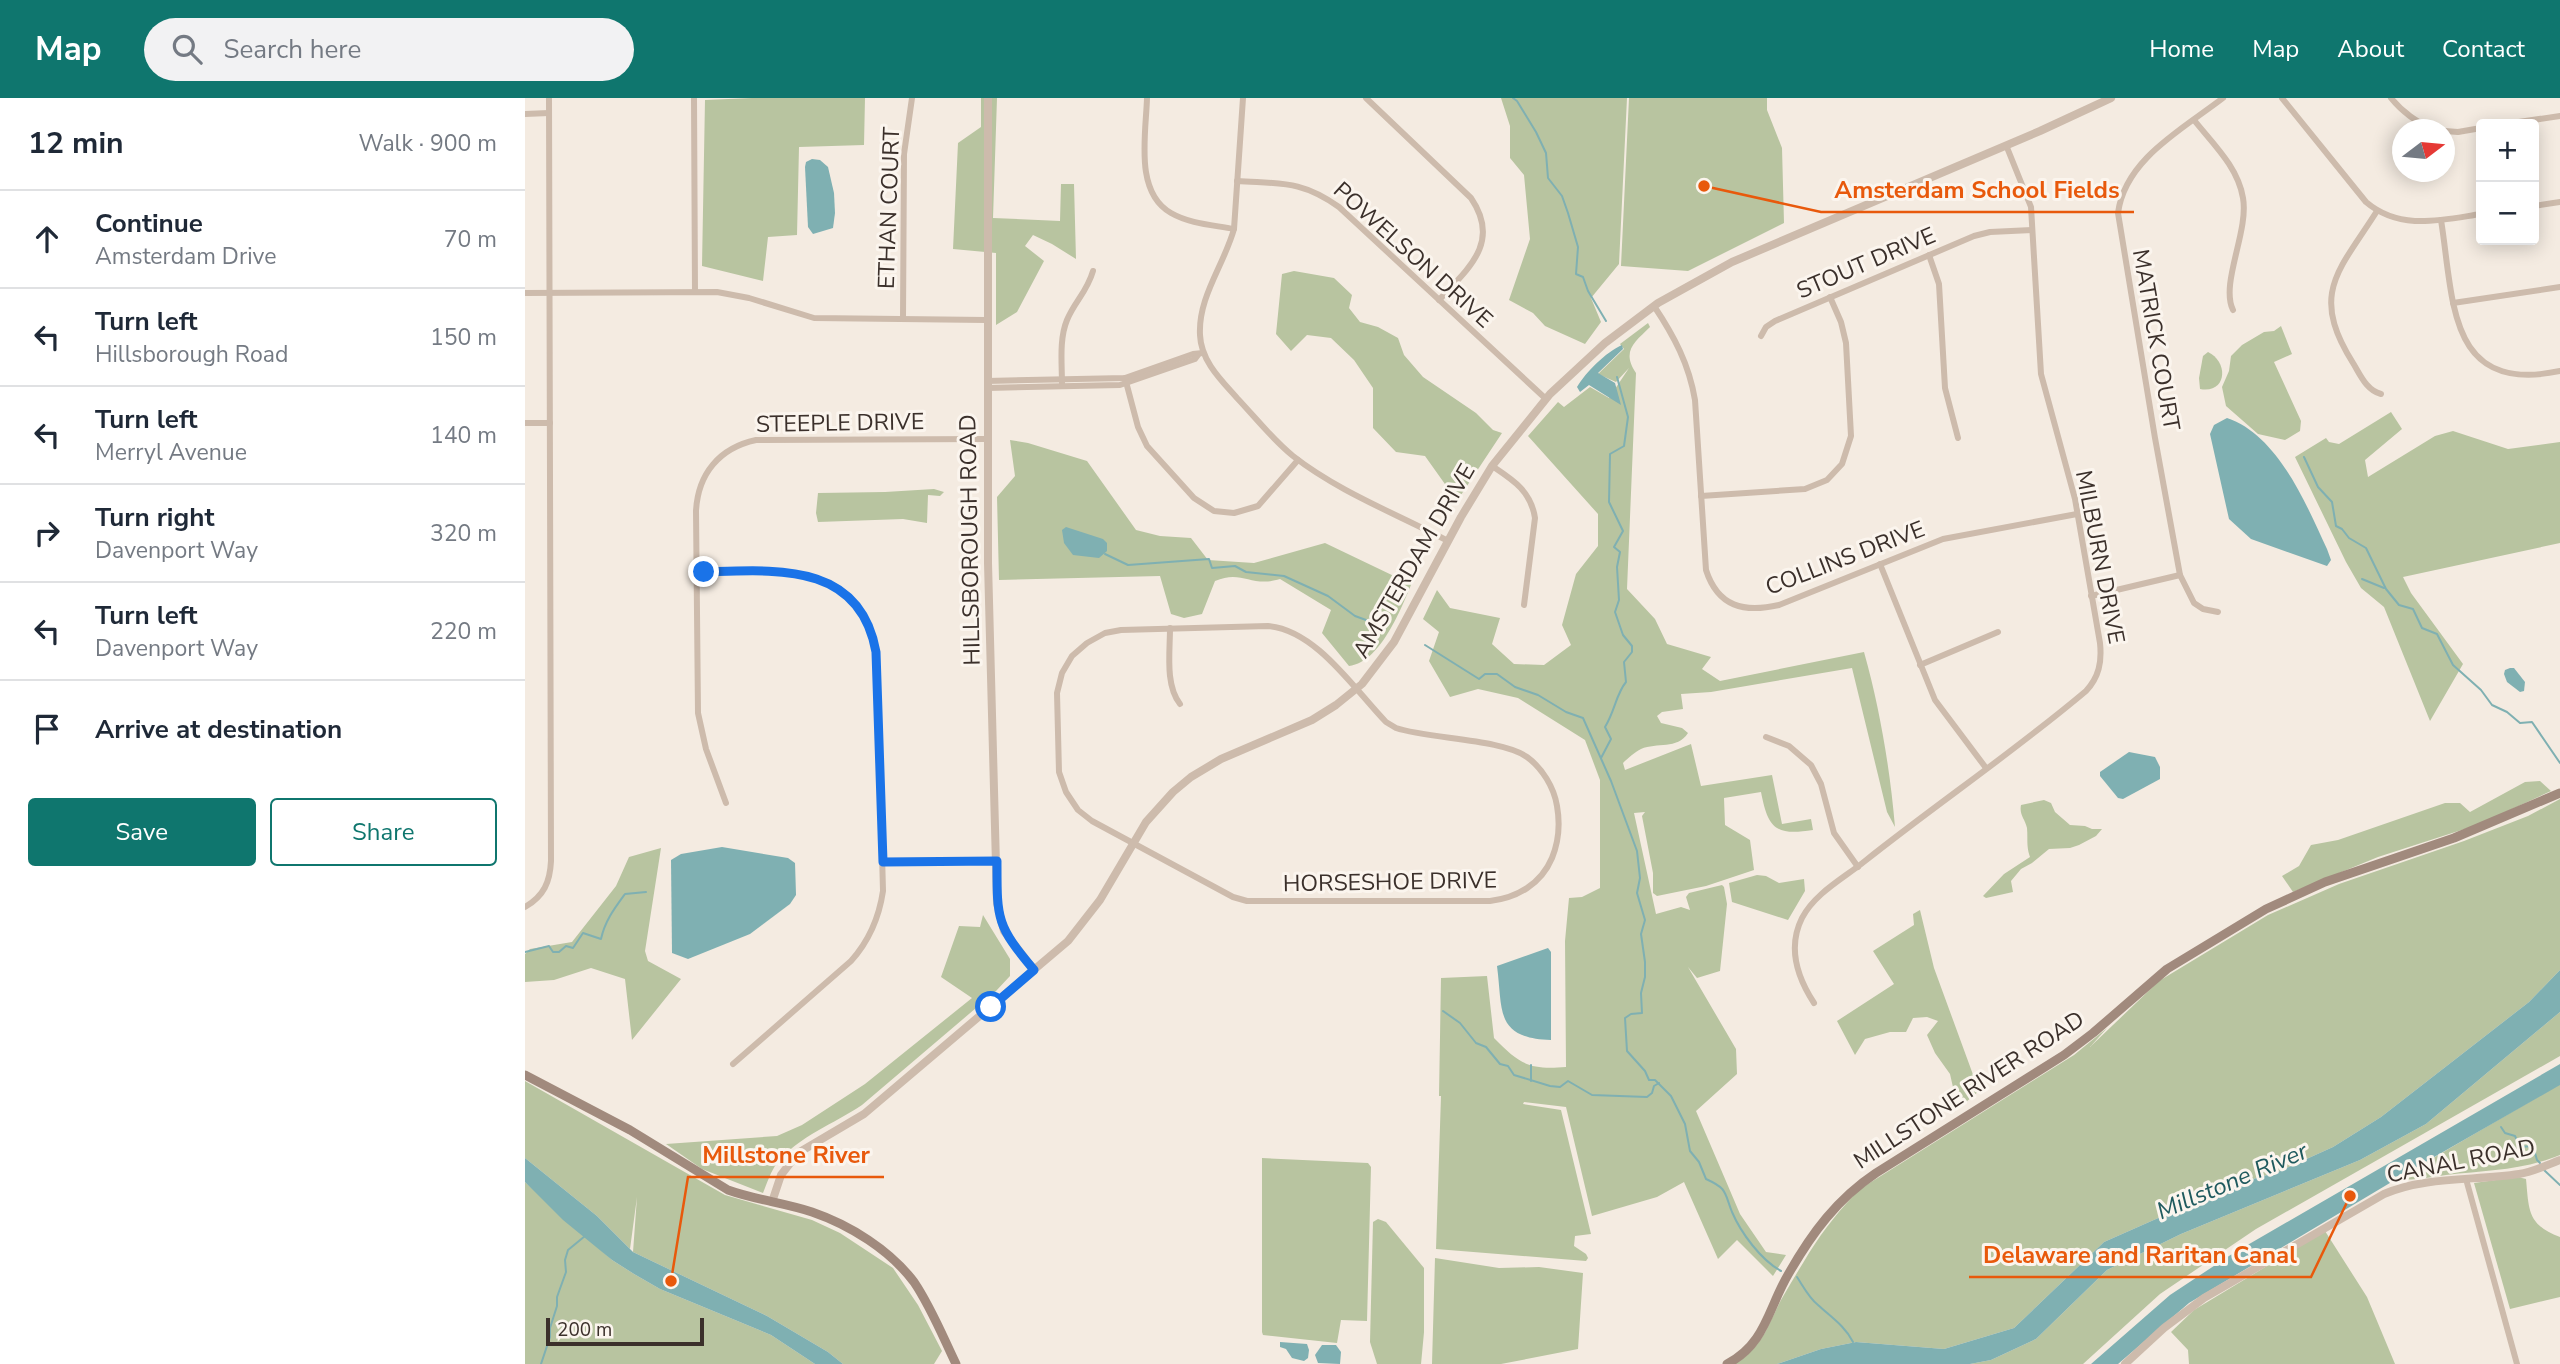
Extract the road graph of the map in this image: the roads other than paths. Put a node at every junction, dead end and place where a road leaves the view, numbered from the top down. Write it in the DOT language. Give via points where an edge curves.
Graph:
graph roads {
  1 [pos="549,98"];
  2 [pos="694,98"];
  3 [pos="912,98"];
  4 [pos="988,98"];
  5 [pos="1147,98"];
  6 [pos="1243,98"];
  7 [pos="1366,98"];
  8 [pos="2110,98"];
  9 [pos="2223,98"];
  10 [pos="2283,98"];
  11 [pos="2391,98"];
  12 [pos="525,114"];
  13 [pos="549,114"];
  14 [pos="2560,116"];
  15 [pos="2414,119"];
  16 [pos="2539,119"];
  17 [pos="2195,120"];
  18 [pos="2476,129"];
  19 [pos="2455,132"];
  20 [pos="2005,145"];
  21 [pos="1237,181"];
  22 [pos="2560,202"];
  23 [pos="2539,205"];
  24 [pos="2377,211"];
  25 [pos="2476,215"];
  26 [pos="2441,220"];
  27 [pos="1234,229"];
  28 [pos="2032,230"];
  29 [pos="1929,256"];
  30 [pos="1093,271"];
  31 [pos="2560,287"];
  32 [pos="695,292"];
  33 [pos="525,293"];
  34 [pos="549,293"];
  35 [pos="1831,297"];
  36 [pos="1439,300"];
  37 [pos="2453,303"];
  38 [pos="1654,306"];
  39 [pos="2233,310"];
  40 [pos="904,319"];
  41 [pos="986,320"];
  42 [pos="1762,336"];
  43 [pos="1201,354"];
  44 [pos="2560,371"];
  45 [pos="1126,381"];
  46 [pos="987,384"];
  47 [pos="1062,384"];
  48 [pos="2381,394"];
  49 [pos="1546,399"];
  50 [pos="525,423"];
  51 [pos="550,423"];
  52 [pos="1958,438"];
  53 [pos="987,439"];
  54 [pos="1298,460"];
  55 [pos="1492,466"];
  56 [pos="1701,496"];
  57 [pos="2077,514"];
  58 [pos="1448,541"];
  59 [pos="1880,564"];
  60 [pos="697,572"];
  61 [pos="2181,575"];
  62 [pos="2091,596"];
  63 [pos="1524,605"];
  64 [pos="2218,612"];
  65 [pos="1170,628"];
  66 [pos="1998,632"];
  67 [pos="1920,665"];
  68 [pos="1356,690"];
  69 [pos="1180,704"];
  70 [pos="1766,737"];
  71 [pos="1986,768"];
  72 [pos="2560,793"];
  73 [pos="726,803"];
  74 [pos="1132,843"];
  75 [pos="997,861"];
  76 [pos="883,862"];
  77 [pos="1858,867"];
  78 [pos="525,907"];
  79 [pos="1034,970"];
  80 [pos="1814,1003"];
  81 [pos="733,1064"];
  82 [pos="525,1074"];
  83 [pos="2560,1160"];
  84 [pos="2466,1178"];
  85 [pos="772,1202"];
  86 [pos="956,1364"];
  87 [pos="1727,1364"];
  88 [pos="2125,1364"];
  89 [pos="2517,1364"];
  1 -- 13 [label="street"];
  2 -- 32 [label="street"];
  3 -- 40 [label="street, ETHAN COURT" via="904,154"];
  4 -- 41 [label="street, HILLSBOROUGH ROAD"];
  5 -- 27 [label="street" via="1147,176 1156,200 1170,213"];
  6 -- 21 [label="street"];
  7 -- 36 [label="street" via="1479,209 1482,244 1473,262"];
  8 -- 20 [label="street, AMSTERDAM DRIVE"];
  9 -- 17 [label="street, MATRICK COURT"];
  10 -- 24 [label="street"];
  11 -- 15 [label="street"];
  12 -- 13 [label="street"];
  13 -- 34 [label="street"];
  14 -- 16 [label="street"];
  17 -- 39 [label="street" via="2230,165 2243,197 2229,295"];
  17 -- 61 [label="street, MATRICK COURT" via="2137,166 2123,191 2118,213"];
  18 -- 19 [label="street"];
  20 -- 28 [label="street, MILBURN DRIVE" via="2029,200"];
  20 -- 38 [label="street, AMSTERDAM DRIVE" via="1732,262"];
  21 -- 27 [label="street"];
  21 -- 36 [label="street, POWELSON DRIVE" via="1291,184 1319,192"];
  22 -- 23 [label="street"];
  24 -- 26 [label="street" via="2409,222"];
  24 -- 48 [label="street" via="2338,274 2330,314 2358,371 2369,388"];
  25 -- 26 [label="street"];
  26 -- 37 [label="street"];
  27 -- 43 [label="street" via="1202,311"];
  28 -- 29 [label="street, STOUT DRIVE" via="1982,233"];
  28 -- 57 [label="street, MILBURN DRIVE" via="2041,374"];
  29 -- 35 [label="street, STOUT DRIVE"];
  29 -- 52 [label="street" via="1938,284 1945,388"];
  30 -- 47 [label="street" via="1064,330"];
  31 -- 37 [label="street"];
  32 -- 34 [label="street"];
  32 -- 40 [label="street" via="740,295 814,318"];
  33 -- 34 [label="street"];
  34 -- 51 [label="street"];
  35 -- 42 [label="street, STOUT DRIVE" via="1775,321"];
  35 -- 56 [label="street" via="1846,343 1850,436 1842,464 1827,480 1805,489"];
  36 -- 49 [label="street, POWELSON DRIVE"];
  37 -- 44 [label="street" via="2465,342 2490,366 2516,376"];
  38 -- 49 [label="street, AMSTERDAM DRIVE" via="1593,352"];
  38 -- 56 [label="street, COLLINS DRIVE" via="1680,349 1693,387"];
  40 -- 41 [label="street"];
  41 -- 46 [label="street, HILLSBOROUGH ROAD"];
  43 -- 45 [label="street"];
  43 -- 54 [label="street"];
  45 -- 47 [label="street"];
  45 -- 54 [label="street" via="1147,446 1194,498 1214,511 1234,513 1258,506"];
  46 -- 47 [label="street"];
  46 -- 53 [label="street, HILLSBOROUGH ROAD"];
  49 -- 55 [label="street, AMSTERDAM DRIVE"];
  50 -- 51 [label="street"];
  51 -- 78 [label="street" via="550,875 542,894"];
  53 -- 60 [label="street, STEEPLE DRIVE" via="764,440 732,448 709,468 698,491"];
  53 -- 75 [label="street, HILLSBOROUGH ROAD"];
  54 -- 58 [label="street"];
  55 -- 58 [label="street, AMSTERDAM DRIVE"];
  55 -- 63 [label="street" via="1523,489 1534,510"];
  56 -- 59 [label="street, COLLINS DRIVE" via="1709,579 1725,599 1741,607 1758,610 1779,605"];
  57 -- 59 [label="street, COLLINS DRIVE" via="1944,539"];
  57 -- 62 [label="street, MILBURN DRIVE"];
  58 -- 68 [label="street, AMSTERDAM DRIVE" via="1394,642"];
  59 -- 67 [label="street"];
  60 -- 73 [label="street, STEEPLE DRIVE" via="698,713"];
  60 -- 76 [label="street" via="810,575 843,592 863,615 876,652"];
  61 -- 62 [label="street"];
  61 -- 64 [label="street, MATRICK COURT" via="2194,603"];
  62 -- 71 [label="street, MILBURN DRIVE" via="2101,655 2092,684"];
  65 -- 68 [label="street, HORSESHOE DRIVE" via="1286,629 1313,644"];
  65 -- 69 [label="street" via="1171,686"];
  65 -- 74 [label="street, HORSESHOE DRIVE" via="1114,631 1087,643 1066,665 1057,693 1058,762 1066,792 1084,815"];
  66 -- 67 [label="street"];
  67 -- 71 [label="street" via="1940,709"];
  68 -- 74 [label="street, AMSTERDAM DRIVE" via="1312,720 1220,759 1191,777 1162,802"];
  68 -- 74 [label="street, HORSESHOE DRIVE" via="1396,728 1498,747 1520,753 1536,765 1552,788 1559,817 1554,853 1540,878 1520,893 1490,901 1255,902 1233,897"];
  70 -- 77 [label="street" via="1789,746 1811,765 1834,833"];
  71 -- 77 [label="street, MILBURN DRIVE"];
  72 -- 87 [label="main road, MILLSTONE RIVER ROAD" via="2454,838 2301,892 2179,960 2079,1045 1848,1194 1822,1222 1789,1273 1756,1341"];
  74 -- 79 [label="street, AMSTERDAM DRIVE" via="1089,917"];
  75 -- 76 [label="street"];
  75 -- 79 [label="street, HILLSBOROUGH ROAD" via="1001,925"];
  76 -- 81 [label="street" via="879,912 859,951"];
  77 -- 80 [label="street, MILBURN DRIVE" via="1811,905 1798,929 1795,962"];
  79 -- 85 [label="street, AMSTERDAM DRIVE" via="864,1114 798,1153 781,1175"];
  82 -- 85 [label="main road" via="630,1130 716,1184"];
  83 -- 84 [label="street, CANAL ROAD" via="2519,1174"];
  84 -- 88 [label="street, CANAL ROAD" via="2397,1189 2343,1216 2191,1307"];
  84 -- 89 [label="street"];
  85 -- 86 [label="main road" via="828,1218 894,1260 921,1294"];
}
